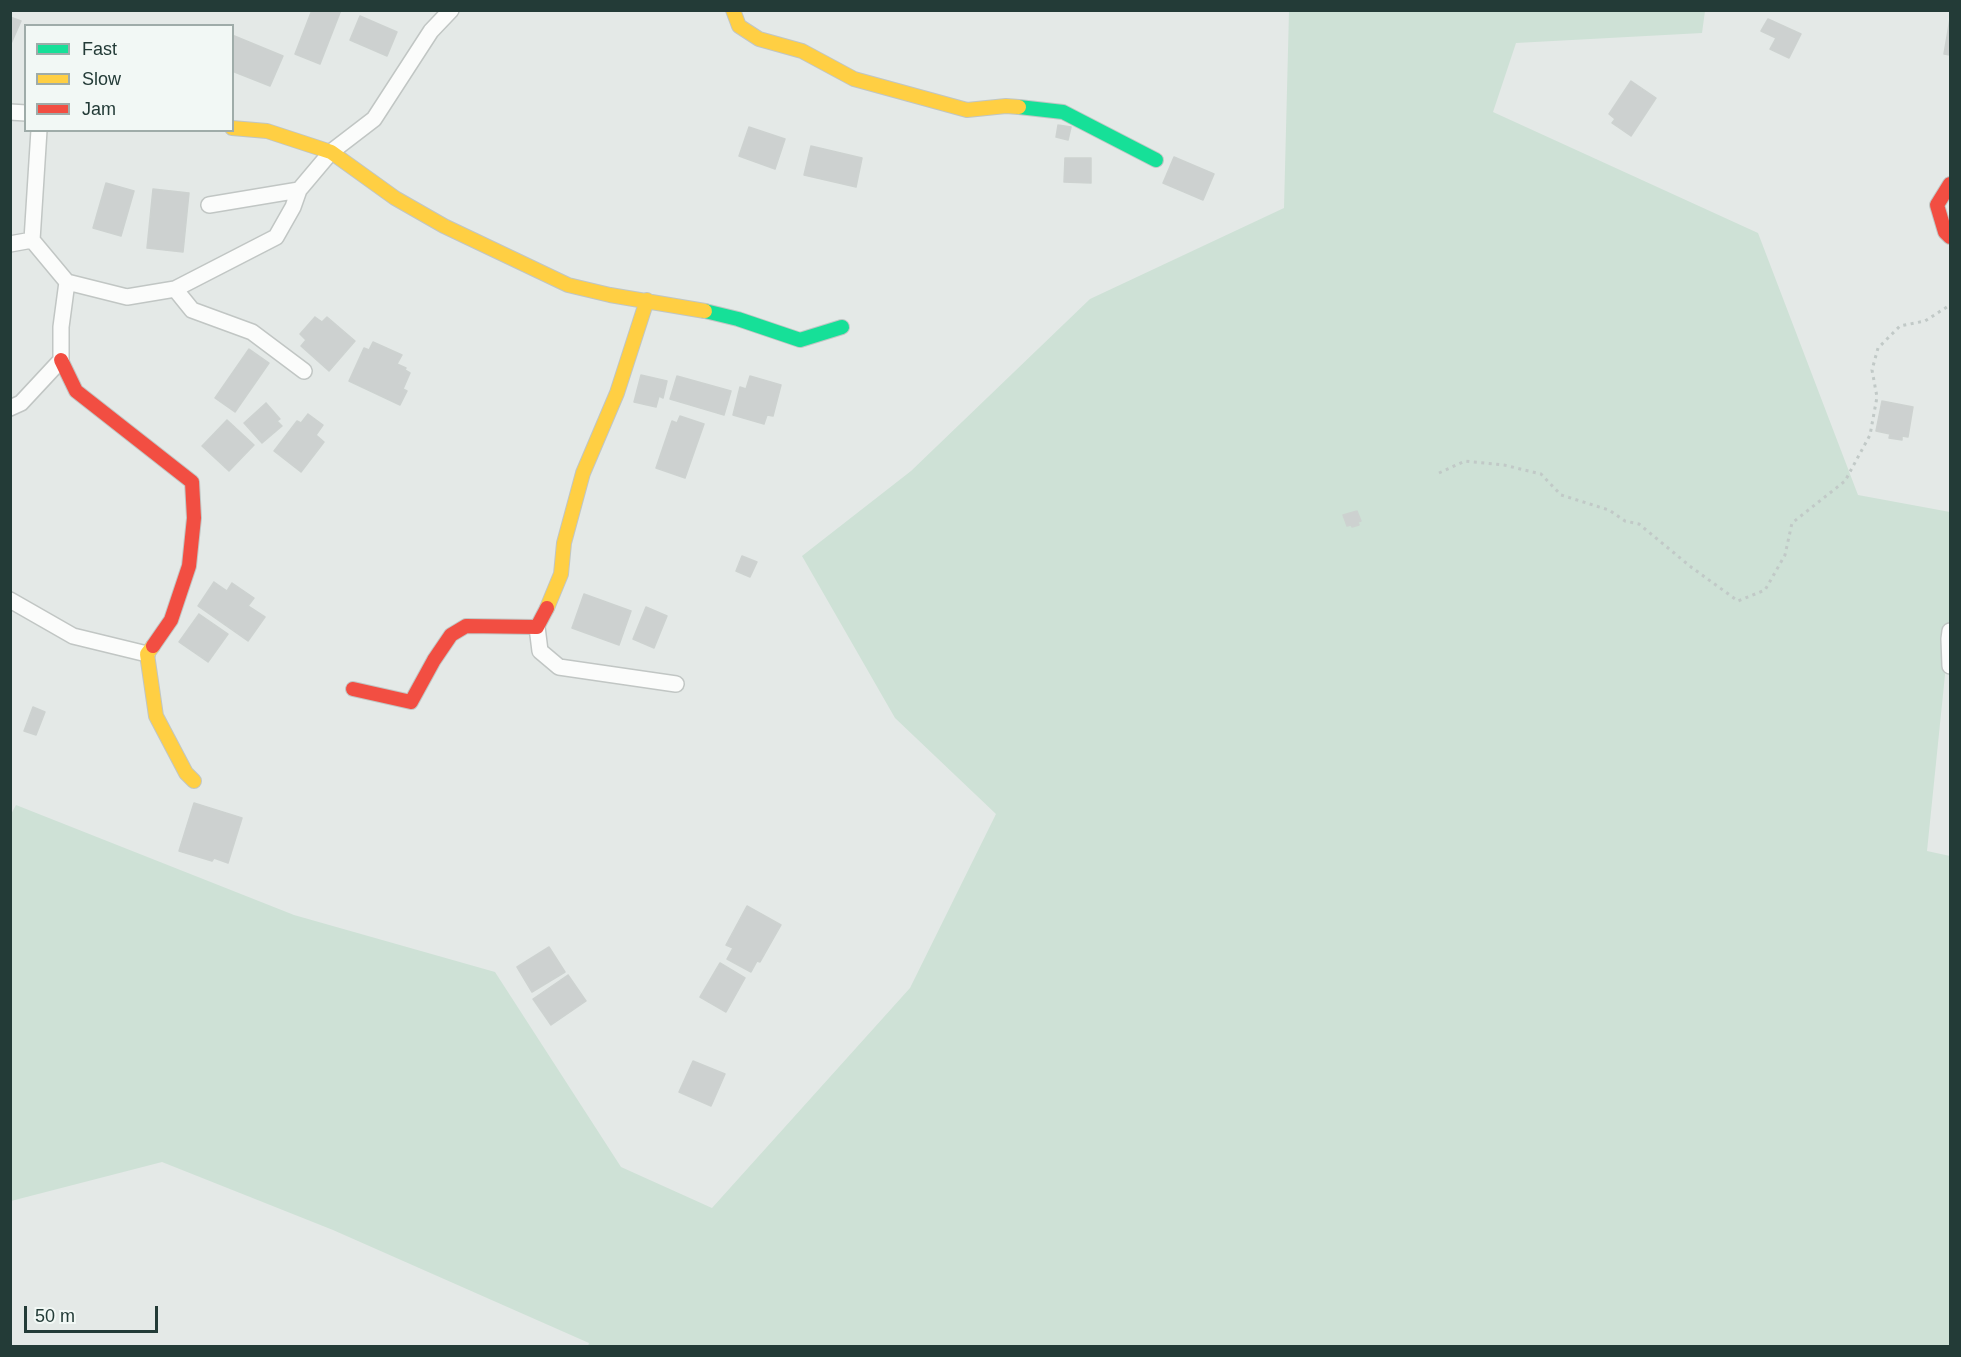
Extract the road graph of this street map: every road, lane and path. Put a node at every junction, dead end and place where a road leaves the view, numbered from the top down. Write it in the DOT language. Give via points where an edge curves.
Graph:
graph roads {
  1 [pos="451,10"];
  2 [pos="733,10"];
  3 [pos="234,128"];
  4 [pos="39,132"];
  5 [pos="331,152"];
  6 [pos="1156,160"];
  7 [pos="1950,184"];
  8 [pos="299,190"];
  9 [pos="209,205"];
  10 [pos="1950,237"];
  11 [pos="32,240"];
  12 [pos="10,244"];
  13 [pos="68,282"];
  14 [pos="175,289"];
  15 [pos="647,300"];
  16 [pos="1950,305"];
  17 [pos="842,327"];
  18 [pos="61,360"];
  19 [pos="304,371"];
  20 [pos="10,408"];
  21 [pos="1439,473"];
  22 [pos="10,600"];
  23 [pos="537,627"];
  24 [pos="1950,631"];
  25 [pos="147,654"];
  26 [pos="1950,666"];
  27 [pos="676,684"];
  28 [pos="353,689"];
  29 [pos="194,781"];
  1 -- 5 [label="street" via="431,31 374,118"];
  2 -- 6 [label="street" via="739,26 759,39 802,51 854,80 967,110 1006,106 1064,111"];
  3 -- 5 [label="street" via="267,131"];
  4 -- 11 [label="street"];
  5 -- 8 [label="street"];
  5 -- 15 [label="street" via="395,198 444,226 568,285"];
  7 -- 10 [label="street" via="1937,205"];
  8 -- 9 [label="street"];
  8 -- 14 [label="street" via="276,237"];
  11 -- 12 [label="street"];
  11 -- 13 [label="street"];
  13 -- 14 [label="street" via="127,297"];
  13 -- 18 [label="street"];
  14 -- 19 [label="street" via="192,310 252,332"];
  15 -- 17 [label="street" via="715,313 800,340"];
  15 -- 23 [label="street" via="617,393 583,473 564,543 561,574"];
  16 -- 21 [label="path" via="1925,321 1900,326 1878,348 1872,370 1877,397 1870,435 1855,463 1845,481 1791,523 1785,555 1765,590 1738,601 1639,524 1561,495 1541,474 1465,461"];
  18 -- 20 [label="street" via="21,403"];
  18 -- 25 [label="street" via="76,391 192,482 194,518 189,566 171,620"];
  22 -- 25 [label="street" via="73,636"];
  23 -- 27 [label="street" via="540,651 560,667"];
  23 -- 28 [label="street" via="466,626 451,635 411,702"];
  24 -- 26 [label="street"];
  25 -- 29 [label="street" via="156,717"];
}
